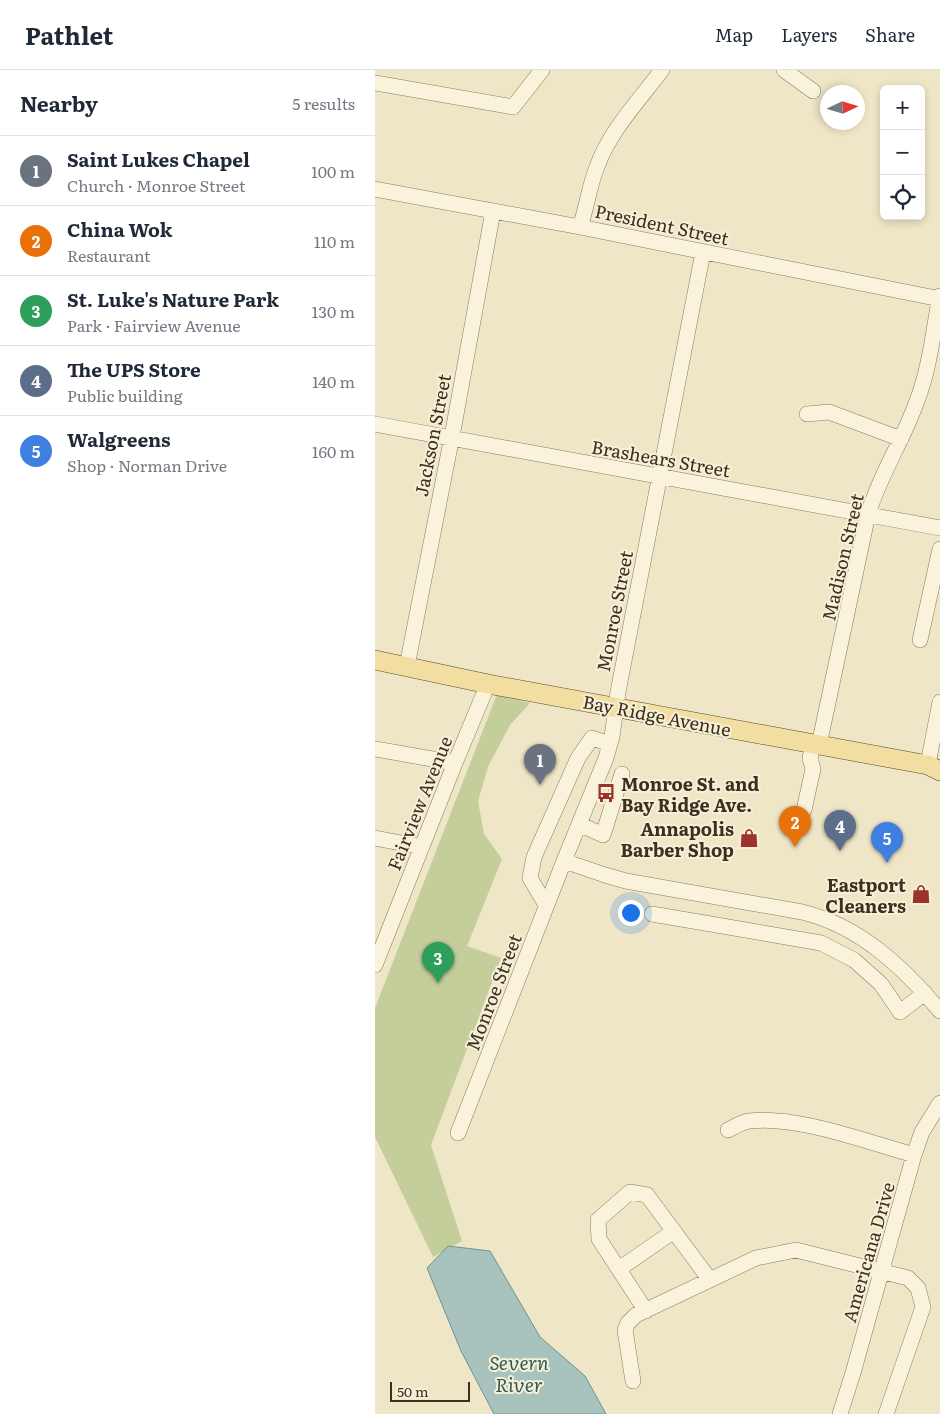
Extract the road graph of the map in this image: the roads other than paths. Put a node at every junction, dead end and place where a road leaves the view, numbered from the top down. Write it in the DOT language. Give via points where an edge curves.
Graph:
graph roads {
  1 [pos="542,70"];
  2 [pos="662,70"];
  3 [pos="784,70"];
  4 [pos="375,83"];
  5 [pos="813,91"];
  6 [pos="375,189"];
  7 [pos="493,211"];
  8 [pos="580,227"];
  9 [pos="703,252"];
  10 [pos="940,298"];
  11 [pos="807,414"];
  12 [pos="375,424"];
  13 [pos="451,439"];
  14 [pos="901,439"];
  15 [pos="659,477"];
  16 [pos="868,514"];
  17 [pos="940,528"];
  18 [pos="940,548"];
  19 [pos="920,640"];
  20 [pos="375,660"];
  21 [pos="407,666"];
  22 [pos="488,684"];
  23 [pos="940,702"];
  24 [pos="615,706"];
  25 [pos="610,744"];
  26 [pos="819,745"];
  27 [pos="375,749"];
  28 [pos="455,763"];
  29 [pos="931,763"];
  30 [pos="622,774"];
  31 [pos="804,810"];
  32 [pos="579,824"];
  33 [pos="375,838"];
  34 [pos="422,847"];
  35 [pos="564,862"];
  36 [pos="685,892"];
  37 [pos="546,906"];
  38 [pos="652,914"];
  39 [pos="682,918"];
  40 [pos="375,965"];
  41 [pos="925,993"];
  42 [pos="940,1011"];
  43 [pos="940,1103"];
  44 [pos="728,1130"];
  45 [pos="458,1133"];
  46 [pos="914,1155"];
  47 [pos="674,1231"];
  48 [pos="619,1269"];
  49 [pos="881,1272"];
  50 [pos="711,1280"];
  51 [pos="646,1311"];
  52 [pos="633,1381"];
  53 [pos="840,1414"];
  54 [pos="886,1414"];
  1 -- 4 [label="street" via="513,107"];
  2 -- 8 [label="street" via="655,90 608,144 583,186 587,210"];
  3 -- 5 [label="street"];
  6 -- 7 [label="street, President Street"];
  7 -- 8 [label="street, President Street"];
  7 -- 13 [label="street, Jackson Street"];
  8 -- 9 [label="street, President Street"];
  9 -- 10 [label="street, President Street"];
  9 -- 15 [label="street, Monroe Street"];
  10 -- 14 [label="street, Madison Street" via="925,377"];
  11 -- 14 [label="street" via="829,412"];
  12 -- 13 [label="street, Brashears Street"];
  13 -- 15 [label="street, Brashears Street"];
  13 -- 21 [label="street, Jackson Street"];
  14 -- 16 [label="street, Madison Street" via="874,494"];
  15 -- 16 [label="street, Brashears Street"];
  15 -- 24 [label="street, Monroe Street"];
  16 -- 17 [label="street, Brashears Street"];
  16 -- 26 [label="street, Madison Street"];
  18 -- 19 [label="street"];
  20 -- 21 [label="main road, Bay Ridge Avenue"];
  21 -- 22 [label="main road, Bay Ridge Avenue"];
  22 -- 24 [label="main road, Bay Ridge Avenue"];
  22 -- 28 [label="street, Fairview Avenue"];
  23 -- 29 [label="street"];
  24 -- 25 [label="street, Monroe Street"];
  24 -- 26 [label="main road, Bay Ridge Avenue"];
  25 -- 32 [label="street, Monroe Street"];
  25 -- 37 [label="street" via="593,738 578,758 534,857 530,878"];
  26 -- 29 [label="main road, Bay Ridge Avenue"];
  26 -- 31 [label="street, Madison Street" via="821,762 813,769"];
  27 -- 28 [label="street"];
  28 -- 34 [label="street, Fairview Avenue"];
  30 -- 32 [label="street" via="603,835"];
  32 -- 35 [label="street, Monroe Street"];
  33 -- 34 [label="street"];
  34 -- 40 [label="street, Fairview Avenue"];
  35 -- 36 [label="street" via="605,876"];
  35 -- 37 [label="street, Monroe Street"];
  36 -- 39 [label="street"];
  36 -- 41 [label="street" via="802,912 830,921 877,947"];
  37 -- 45 [label="street, Monroe Street"];
  38 -- 39 [label="street"];
  39 -- 41 [label="street" via="821,943 854,960 881,984 900,1012"];
  41 -- 42 [label="street"];
  43 -- 46 [label="street, Americana Drive"];
  44 -- 46 [label="street" via="747,1121 771,1120 811,1126"];
  46 -- 49 [label="street, Americana Drive"];
  47 -- 48 [label="street"];
  47 -- 48 [label="street" via="647,1195 631,1192 598,1220 599,1239"];
  47 -- 50 [label="street"];
  48 -- 51 [label="street"];
  49 -- 50 [label="street" via="796,1250 756,1258"];
  49 -- 53 [label="street, Americana Drive"];
  49 -- 54 [label="street" via="909,1278 918,1288 923,1307"];
  50 -- 51 [label="street"];
  51 -- 52 [label="street" via="627,1323 625,1330"];
}
